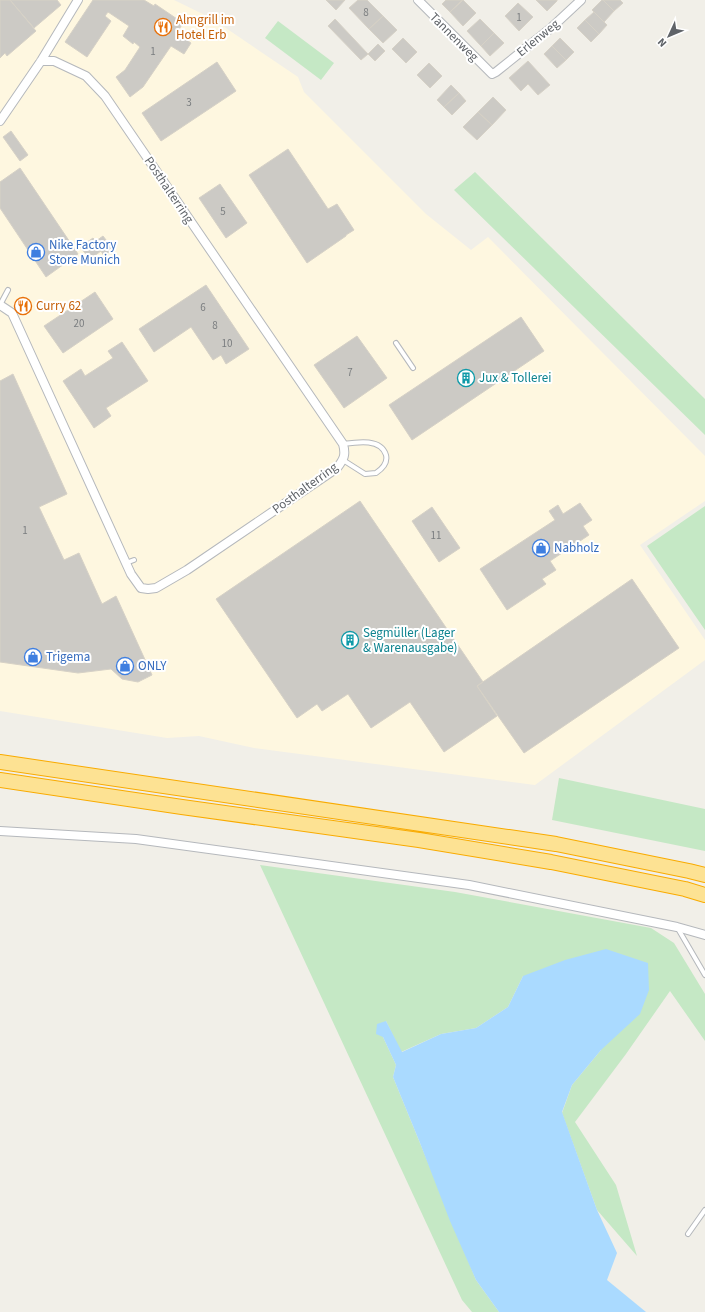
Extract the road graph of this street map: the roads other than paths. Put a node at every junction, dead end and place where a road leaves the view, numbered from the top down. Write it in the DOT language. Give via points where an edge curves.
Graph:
graph roads {
  1 [pos="78,0"];
  2 [pos="418,0"];
  3 [pos="581,0"];
  4 [pos="41,61"];
  5 [pos="492,74"];
  6 [pos="0,121"];
  7 [pos="8,290"];
  8 [pos="0,305"];
  9 [pos="396,343"];
  10 [pos="413,368"];
  11 [pos="344,444"];
  12 [pos="343,460"];
  13 [pos="134,560"];
  14 [pos="126,563"];
  15 [pos="0,762"];
  16 [pos="0,780"];
  17 [pos="0,831"];
  18 [pos="705,875"];
  19 [pos="705,895"];
  20 [pos="677,927"];
  21 [pos="705,934"];
  22 [pos="705,975"];
  23 [pos="705,1210"];
  24 [pos="688,1234"];
  1 -- 4 [label="street"];
  2 -- 5 [label="street, Tannenweg"];
  3 -- 5 [label="street, Erlenweg" via="552,28"];
  4 -- 6 [label="street"];
  4 -- 11 [label="street, Posthalterring" via="54,61 86,76 105,96"];
  7 -- 8 [label="lane"];
  8 -- 14 [label="street, Posthalterring" via="12,313"];
  9 -- 10 [label="lane"];
  11 -- 12 [label="street, Posthalterring" via="346,454"];
  11 -- 12 [label="lane" via="363,442 378,445 384,450 386,458 385,466 376,474 366,474"];
  12 -- 14 [label="street, Posthalterring" via="337,468 187,570 156,588 141,588"];
  13 -- 14 [label="lane"];
  15 -- 18 [label="highway" via="556,844"];
  16 -- 19 [label="highway" via="419,840 551,862"];
  17 -- 20 [label="street" via="136,839 469,885"];
  20 -- 21 [label="street"];
  20 -- 22 [label="lane"];
  23 -- 24 [label="lane"];
}
